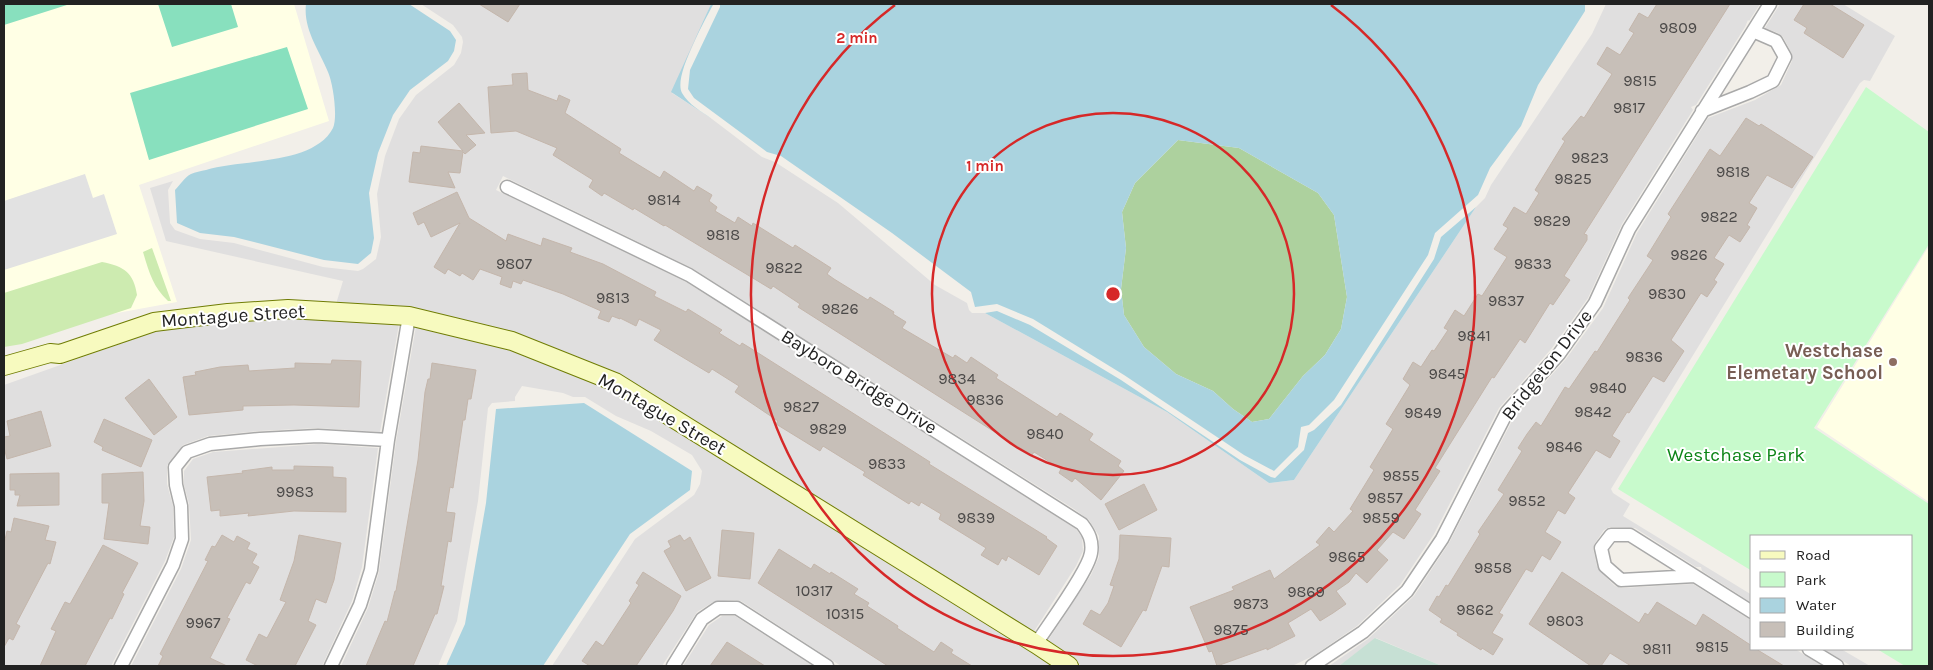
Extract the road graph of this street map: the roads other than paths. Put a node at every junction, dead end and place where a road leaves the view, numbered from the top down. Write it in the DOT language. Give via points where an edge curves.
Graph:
graph roads {
  1 [pos="1770,4"];
  2 [pos="1753,31"];
  3 [pos="1702,111"];
  4 [pos="507,187"];
  5 [pos="409,316"];
  6 [pos="60,354"];
  7 [pos="4,366"];
  8 [pos="4,377"];
  9 [pos="388,440"];
  10 [pos="1695,576"];
  11 [pos="1750,611"];
  12 [pos="1036,644"];
  13 [pos="1811,650"];
  14 [pos="121,666"];
  15 [pos="332,666"];
  16 [pos="673,666"];
  17 [pos="827,666"];
  18 [pos="1069,666"];
  19 [pos="1312,666"];
  20 [pos="1837,666"];
  1 -- 2 [label="street, Bridgeton Drive"];
  2 -- 3 [label="street, Bridgeton Drive"];
  2 -- 3 [label="street" via="1776,41 1784,57 1773,81"];
  3 -- 19 [label="street, Bridgeton Drive" via="1629,229 1595,302 1559,354 1507,412 1442,539 1407,591 1363,632"];
  4 -- 12 [label="street, Bayboro Bridge Drive" via="689,275 1082,524 1091,535 1091,553 1084,571"];
  5 -- 6 [label="street, Montague Street" via="288,308 228,313 154,322"];
  5 -- 9 [label="street"];
  5 -- 12 [label="street, Montague Street" via="512,341 615,382"];
  6 -- 7 [label="street, Montague Street" via="50,353"];
  6 -- 8 [label="street, Montague Street" via="52,361"];
  9 -- 14 [label="street" via="318,436 260,439 210,444 187,452 176,467 182,539 173,565"];
  9 -- 15 [label="street" via="371,570 360,605"];
  10 -- 10 [label="street" via="1621,580 1605,566 1602,548 1612,535 1630,535"];
  10 -- 11 [label="street"];
  12 -- 18 [label="street, Montague Street"];
  13 -- 20 [label="street"];
  16 -- 17 [label="street" via="702,619 718,608 737,608"];
}
